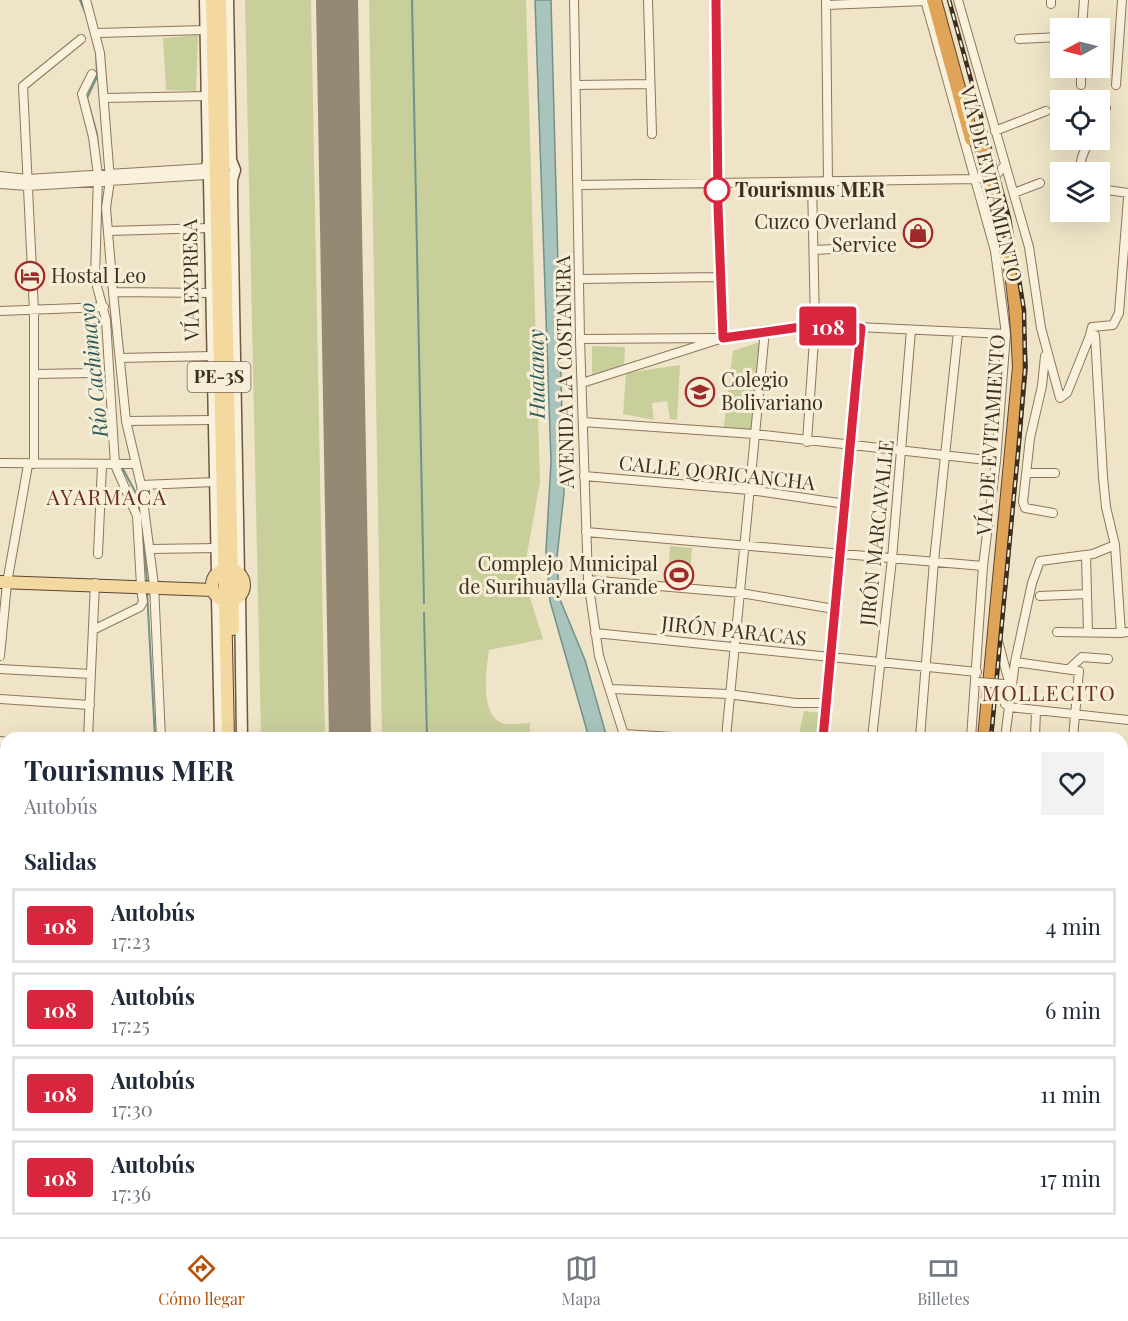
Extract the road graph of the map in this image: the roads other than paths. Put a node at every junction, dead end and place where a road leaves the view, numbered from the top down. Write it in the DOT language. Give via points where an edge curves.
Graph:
graph roads {
  1 [pos="86,0"];
  2 [pos="205,0"];
  3 [pos="212,0"];
  4 [pos="220,0"];
  5 [pos="228,0"];
  6 [pos="574,0"];
  7 [pos="648,0"];
  8 [pos="716,0"];
  9 [pos="928,0"];
  10 [pos="942,0"];
  11 [pos="958,0"];
  12 [pos="1084,0"];
  13 [pos="1122,0"];
  14 [pos="826,2"];
  15 [pos="1083,18"];
  16 [pos="228,25"];
  17 [pos="205,27"];
  18 [pos="97,33"];
  19 [pos="1050,37"];
  20 [pos="81,39"];
  21 [pos="1019,39"];
  22 [pos="217,51"];
  23 [pos="92,74"];
  24 [pos="1081,78"];
  25 [pos="650,84"];
  26 [pos="576,85"];
  27 [pos="1116,85"];
  28 [pos="1081,86"];
  29 [pos="207,96"];
  30 [pos="104,98"];
  31 [pos="1046,111"];
  32 [pos="995,131"];
  33 [pos="652,134"];
  34 [pos="976,138"];
  35 [pos="1005,165"];
  36 [pos="217,170"];
  37 [pos="0,176"];
  38 [pos="104,178"];
  39 [pos="976,179"];
  40 [pos="27,182"];
  41 [pos="812,182"];
  42 [pos="828,182"];
  43 [pos="717,183"];
  44 [pos="1040,183"];
  45 [pos="0,184"];
  46 [pos="579,185"];
  47 [pos="1110,190"];
  48 [pos="1014,193"];
  49 [pos="1128,193"];
  50 [pos="1128,198"];
  51 [pos="993,201"];
  52 [pos="210,228"];
  53 [pos="109,231"];
  54 [pos="853,248"];
  55 [pos="814,250"];
  56 [pos="719,277"];
  57 [pos="222,279"];
  58 [pos="579,279"];
  59 [pos="1125,286"];
  60 [pos="113,292"];
  61 [pos="211,298"];
  62 [pos="234,302"];
  63 [pos="104,308"];
  64 [pos="0,311"];
  65 [pos="34,311"];
  66 [pos="815,325"];
  67 [pos="861,328"];
  68 [pos="765,330"];
  69 [pos="911,330"];
  70 [pos="958,332"];
  71 [pos="1006,334"];
  72 [pos="1089,336"];
  73 [pos="723,338"];
  74 [pos="580,339"];
  75 [pos="1046,352"];
  76 [pos="212,356"];
  77 [pos="120,358"];
  78 [pos="92,373"];
  79 [pos="36,374"];
  80 [pos="236,382"];
  81 [pos="213,383"];
  82 [pos="582,383"];
  83 [pos="221,413"];
  84 [pos="126,421"];
  85 [pos="583,422"];
  86 [pos="754,434"];
  87 [pos="807,442"];
  88 [pos="851,446"];
  89 [pos="902,451"];
  90 [pos="946,457"];
  91 [pos="996,461"];
  92 [pos="0,463"];
  93 [pos="136,464"];
  94 [pos="31,465"];
  95 [pos="102,465"];
  96 [pos="115,465"];
  97 [pos="1027,473"];
  98 [pos="1055,474"];
  99 [pos="584,476"];
  100 [pos="215,483"];
  101 [pos="141,485"];
  102 [pos="750,490"];
  103 [pos="846,504"];
  104 [pos="1053,513"];
  105 [pos="586,532"];
  106 [pos="1115,545"];
  107 [pos="744,546"];
  108 [pos="216,548"];
  109 [pos="150,549"];
  110 [pos="98,554"];
  111 [pos="839,554"];
  112 [pos="1086,555"];
  113 [pos="892,559"];
  114 [pos="934,561"];
  115 [pos="983,566"];
  116 [pos="4,580"];
  117 [pos="588,580"];
  118 [pos="94,584"];
  119 [pos="225,585"];
  120 [pos="148,587"];
  121 [pos="741,593"];
  122 [pos="1087,594"];
  123 [pos="1040,596"];
  124 [pos="834,609"];
  125 [pos="93,630"];
  126 [pos="1057,632"];
  127 [pos="1088,632"];
  128 [pos="1124,632"];
  129 [pos="595,633"];
  130 [pos="995,636"];
  131 [pos="734,647"];
  132 [pos="0,656"];
  133 [pos="831,659"];
  134 [pos="1108,659"];
  135 [pos="880,662"];
  136 [pos="1015,662"];
  137 [pos="925,667"];
  138 [pos="0,669"];
  139 [pos="1069,669"];
  140 [pos="977,672"];
  141 [pos="91,674"];
  142 [pos="978,682"];
  143 [pos="612,689"];
  144 [pos="728,694"];
  145 [pos="1009,695"];
  146 [pos="0,699"];
  147 [pos="825,703"];
  148 [pos="90,705"];
  149 [pos="1009,707"];
  150 [pos="1036,710"];
  151 [pos="1077,714"];
  152 [pos="1128,720"];
  153 [pos="88,732"];
  154 [pos="160,732"];
  155 [pos="220,732"];
  156 [pos="228,732"];
  157 [pos="235,732"];
  158 [pos="241,732"];
  159 [pos="623,732"];
  160 [pos="726,732"];
  161 [pos="823,732"];
  162 [pos="873,732"];
  163 [pos="920,732"];
  164 [pos="972,732"];
  165 [pos="978,732"];
  166 [pos="986,732"];
  167 [pos="1006,732"];
  168 [pos="1035,732"];
  169 [pos="1074,732"];
  1 -- 18 [label="street"];
  2 -- 17 [label="main road, VÍA EXPRESA / PE-3S"];
  3 -- 22 [label="main road, VÍA EXPRESA / PE-3S"];
  4 -- 22 [label="main road, VÍA EXPRESA / PE-3S"];
  5 -- 16 [label="main road, VÍA EXPRESA / PE-3S"];
  6 -- 26 [label="street, AVENIDA LA COSTANERA"];
  7 -- 25 [label="street"];
  8 -- 43 [label="street"];
  9 -- 14 [label="street"];
  9 -- 34 [label="highway, VÍA DE EVITAMIENTO"];
  9 -- 39 [label="street, VIA DE EVITAMIENTO"];
  10 -- 34 [label="highway, VÍA DE EVITAMIENTO"];
  11 -- 32 [label="street"];
  12 -- 15 [label="street"];
  13 -- 27 [label="street"];
  14 -- 42 [label="street"];
  16 -- 22 [label="main road"];
  16 -- 36 [label="main road, VÍA EXPRESA / PE-3S"];
  17 -- 18 [label="street"];
  17 -- 22 [label="main road"];
  17 -- 29 [label="main road, VÍA EXPRESA / PE-3S"];
  18 -- 30 [label="street"];
  19 -- 21 [label="street"];
  20 -- 40 [label="street" via="23,86"];
  22 -- 36 [label="main road, VÍA EXPRESA / PE-3S"];
  23 -- 38 [label="street" via="82,94"];
  24 -- 28 [label="street"];
  25 -- 26 [label="street"];
  25 -- 33 [label="street"];
  26 -- 46 [label="street, AVENIDA LA COSTANERA"];
  29 -- 30 [label="street"];
  29 -- 36 [label="main road, VÍA EXPRESA / PE-3S"];
  30 -- 38 [label="street"];
  31 -- 32 [label="street"];
  32 -- 35 [label="street"];
  34 -- 51 [label="highway, VÍA DE EVITAMIENTO"];
  35 -- 39 [label="street" via="997,174"];
  35 -- 48 [label="street"];
  36 -- 38 [label="street"];
  36 -- 52 [label="main road, VÍA EXPRESA / PE-3S"];
  36 -- 57 [label="main road, VÍA EXPRESA / PE-3S"];
  36 -- 62 [label="main road, VÍA EXPRESA / PE-3S"];
  37 -- 40 [label="street"];
  38 -- 40 [label="street"];
  38 -- 53 [label="street"];
  38 -- 63 [label="street" via="95,279"];
  39 -- 42 [label="street"];
  39 -- 71 [label="street, VIA DE EVITAMIENTO" via="995,251"];
  40 -- 45 [label="street"];
  40 -- 65 [label="street"];
  41 -- 42 [label="street"];
  41 -- 43 [label="street"];
  41 -- 55 [label="street"];
  43 -- 46 [label="street"];
  43 -- 56 [label="street"];
  44 -- 48 [label="street"];
  46 -- 58 [label="street, AVENIDA LA COSTANERA"];
  47 -- 49 [label="street"];
  48 -- 75 [label="street" via="1029,247"];
  50 -- 59 [label="street"];
  51 -- 130 [label="highway, VÍA DE EVITAMIENTO" via="1012,263 1020,367"];
  51 -- 165 [label="highway, VÍA DE EVITAMIENTO" via="1011,338 1007,421"];
  52 -- 53 [label="street"];
  52 -- 61 [label="main road, VÍA EXPRESA / PE-3S"];
  53 -- 60 [label="street"];
  54 -- 55 [label="street"];
  55 -- 66 [label="street"];
  56 -- 58 [label="street"];
  56 -- 73 [label="street"];
  57 -- 61 [label="main road"];
  57 -- 62 [label="main road"];
  57 -- 83 [label="main road, VÍA EXPRESA / PE-3S"];
  58 -- 74 [label="street, AVENIDA LA COSTANERA"];
  59 -- 72 [label="street" via="1115,321 1108,326 1092,327"];
  60 -- 61 [label="street"];
  60 -- 77 [label="street"];
  61 -- 76 [label="main road, VÍA EXPRESA / PE-3S"];
  62 -- 80 [label="main road, VÍA EXPRESA / PE-3S"];
  63 -- 65 [label="street"];
  63 -- 96 [label="street"];
  64 -- 65 [label="street"];
  65 -- 79 [label="street"];
  66 -- 67 [label="street"];
  66 -- 68 [label="street"];
  66 -- 87 [label="street"];
  67 -- 69 [label="street"];
  67 -- 88 [label="street"];
  68 -- 73 [label="street"];
  68 -- 86 [label="street"];
  69 -- 70 [label="street"];
  69 -- 89 [label="street, JIRÓN MARCAVALLE"];
  70 -- 71 [label="street"];
  70 -- 90 [label="street"];
  71 -- 91 [label="street, VIA DE EVITAMIENTO"];
  72 -- 75 [label="street" via="1067,393 1060,398"];
  72 -- 106 [label="street" via="1095,335 1096,340 1103,477"];
  73 -- 74 [label="street"];
  73 -- 82 [label="street"];
  74 -- 82 [label="street, AVENIDA LA COSTANERA"];
  75 -- 97 [label="street"];
  76 -- 77 [label="street"];
  76 -- 81 [label="main road, VÍA EXPRESA / PE-3S"];
  77 -- 84 [label="street"];
  78 -- 79 [label="street"];
  79 -- 94 [label="street"];
  80 -- 83 [label="main road"];
  80 -- 119 [label="main road, VÍA EXPRESA / PE-3S"];
  81 -- 83 [label="main road"];
  82 -- 85 [label="street, AVENIDA LA COSTANERA"];
  83 -- 84 [label="street"];
  83 -- 100 [label="main road, VÍA EXPRESA / PE-3S"];
  83 -- 119 [label="main road, VÍA EXPRESA / PE-3S"];
  84 -- 93 [label="street"];
  85 -- 86 [label="street"];
  85 -- 99 [label="street, AVENIDA LA COSTANERA"];
  86 -- 87 [label="street"];
  86 -- 102 [label="street"];
  87 -- 88 [label="street"];
  88 -- 89 [label="street"];
  88 -- 103 [label="street"];
  89 -- 90 [label="street"];
  89 -- 113 [label="street, JIRÓN MARCAVALLE"];
  90 -- 91 [label="street"];
  90 -- 114 [label="street"];
  91 -- 115 [label="street, VIA DE EVITAMIENTO"];
  92 -- 94 [label="street"];
  93 -- 96 [label="street"];
  93 -- 101 [label="street"];
  94 -- 95 [label="street"];
  94 -- 116 [label="street"];
  95 -- 96 [label="street"];
  95 -- 110 [label="street"];
  96 -- 120 [label="street" via="137,516"];
  97 -- 98 [label="street"];
  97 -- 104 [label="street" via="1024,506"];
  99 -- 102 [label="street, CALLE QORICANCHA"];
  99 -- 105 [label="street, AVENIDA LA COSTANERA"];
  100 -- 101 [label="street"];
  100 -- 108 [label="main road, VÍA EXPRESA / PE-3S"];
  101 -- 109 [label="street"];
  102 -- 103 [label="street, CALLE QORICANCHA"];
  102 -- 107 [label="street"];
  103 -- 111 [label="street"];
  105 -- 107 [label="street"];
  105 -- 117 [label="street, AVENIDA LA COSTANERA"];
  106 -- 112 [label="street"];
  106 -- 128 [label="street"];
  107 -- 111 [label="street"];
  107 -- 121 [label="street"];
  108 -- 109 [label="street"];
  108 -- 119 [label="main road, VÍA EXPRESA / PE-3S"];
  109 -- 120 [label="street"];
  111 -- 113 [label="street"];
  111 -- 124 [label="street"];
  112 -- 122 [label="street"];
  112 -- 136 [label="street" via="1040,561"];
  113 -- 114 [label="street"];
  113 -- 135 [label="street, JIRÓN MARCAVALLE"];
  114 -- 115 [label="street"];
  114 -- 137 [label="street"];
  115 -- 140 [label="street, VIA DE EVITAMIENTO"];
  116 -- 118 [label="main road"];
  116 -- 132 [label="street"];
  117 -- 121 [label="street"];
  117 -- 129 [label="street, AVENIDA LA COSTANERA"];
  118 -- 120 [label="main road"];
  118 -- 125 [label="street"];
  119 -- 120 [label="main road"];
  119 -- 155 [label="main road, VÍA EXPRESA / PE-3S"];
  119 -- 156 [label="main road, VÍA EXPRESA / PE-3S"];
  119 -- 157 [label="main road, VÍA EXPRESA / PE-3S"];
  119 -- 158 [label="main road, VÍA EXPRESA / PE-3S"];
  120 -- 125 [label="street" via="140,608"];
  120 -- 154 [label="street"];
  121 -- 124 [label="street"];
  121 -- 131 [label="street"];
  122 -- 123 [label="street"];
  122 -- 127 [label="street"];
  124 -- 133 [label="street"];
  125 -- 141 [label="street"];
  126 -- 127 [label="street"];
  127 -- 128 [label="street"];
  129 -- 131 [label="street, JIRÓN PARACAS"];
  129 -- 143 [label="street, AVENIDA LA COSTANERA"];
  130 -- 145 [label="street" via="1008,673"];
  130 -- 166 [label="highway, VÍA DE EVITAMIENTO"];
  131 -- 133 [label="street, JIRÓN PARACAS"];
  131 -- 144 [label="street"];
  133 -- 135 [label="street, JIRÓN PARACAS"];
  133 -- 147 [label="street"];
  134 -- 139 [label="street" via="1082,657"];
  135 -- 137 [label="street, JIRÓN PARACAS"];
  135 -- 162 [label="street, JIRÓN MARCAVALLE"];
  136 -- 139 [label="street"];
  136 -- 145 [label="street"];
  137 -- 140 [label="street, JIRÓN PARACAS"];
  137 -- 163 [label="street"];
  138 -- 141 [label="street"];
  139 -- 151 [label="street" via="1080,673"];
  140 -- 164 [label="street, VIA DE EVITAMIENTO"];
  141 -- 148 [label="street"];
  142 -- 149 [label="street, bridge" via="1004,684 1005,704"];
  143 -- 144 [label="street"];
  143 -- 159 [label="street, AVENIDA LA COSTANERA"];
  144 -- 147 [label="street" via="795,704"];
  144 -- 160 [label="street"];
  145 -- 149 [label="street"];
  146 -- 148 [label="street"];
  147 -- 161 [label="street"];
  148 -- 153 [label="street"];
  149 -- 150 [label="street"];
  149 -- 167 [label="street"];
  150 -- 151 [label="street"];
  150 -- 168 [label="street"];
  151 -- 152 [label="street"];
  151 -- 169 [label="street"];
}
